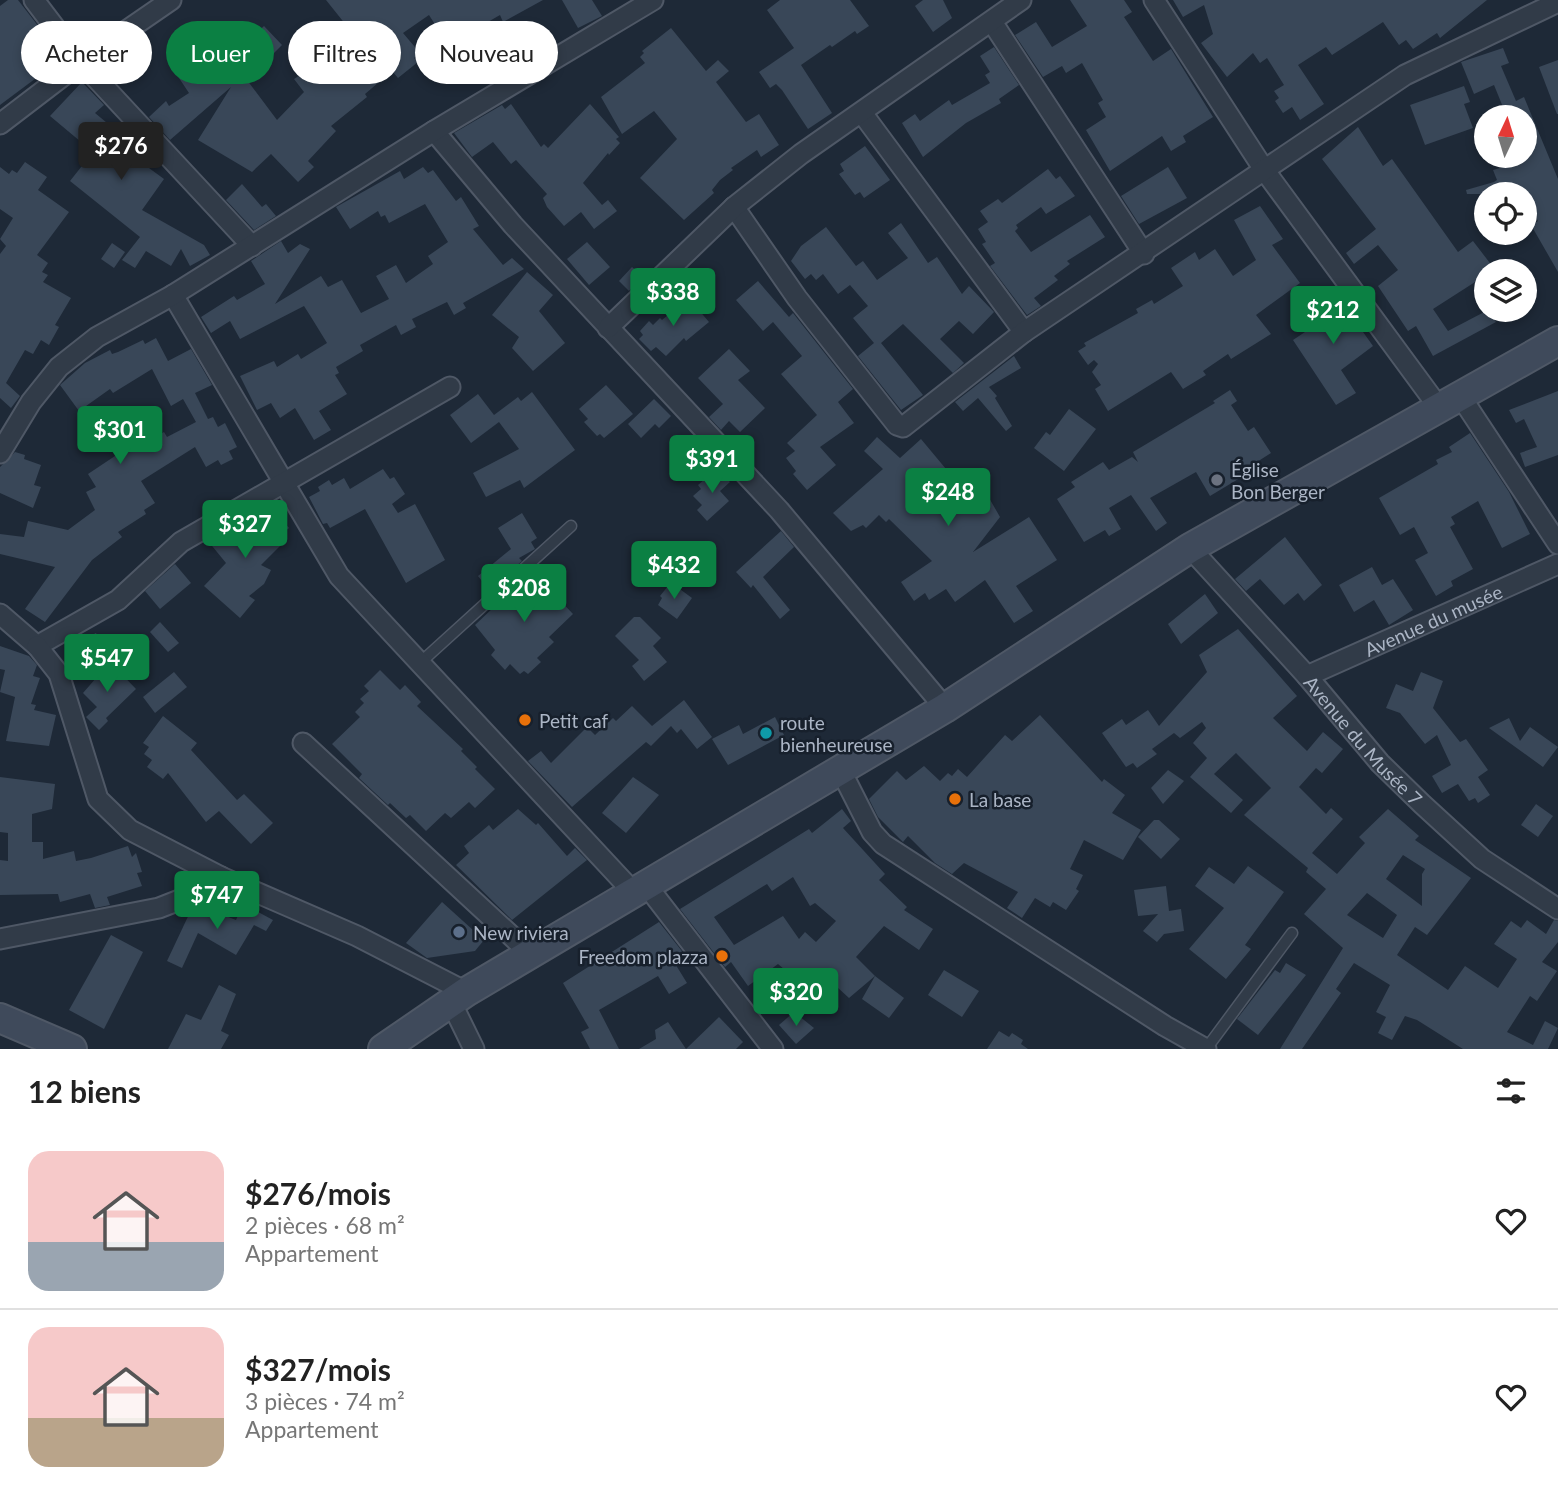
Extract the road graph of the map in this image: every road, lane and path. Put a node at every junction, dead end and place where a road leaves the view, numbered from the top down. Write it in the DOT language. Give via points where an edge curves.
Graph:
graph roads {
  1 [pos="34,0"];
  2 [pos="171,0"];
  3 [pos="653,0"];
  4 [pos="1021,0"];
  5 [pos="1154,0"];
  6 [pos="1558,2"];
  7 [pos="50,21"];
  8 [pos="141,21"];
  9 [pos="992,22"];
  10 [pos="52,84"];
  11 [pos="101,84"];
  12 [pos="862,113"];
  13 [pos="0,124"];
  14 [pos="434,131"];
  15 [pos="1265,171"];
  16 [pos="734,207"];
  17 [pos="252,246"];
  18 [pos="1144,254"];
  19 [pos="173,295"];
  20 [pos="608,328"];
  21 [pos="1024,332"];
  22 [pos="1558,341"];
  23 [pos="450,387"];
  24 [pos="1450,403"];
  25 [pos="0,453"];
  26 [pos="282,482"];
  27 [pos="571,526"];
  28 [pos="1558,544"];
  29 [pos="1190,548"];
  30 [pos="1558,564"];
  31 [pos="0,614"];
  32 [pos="37,646"];
  33 [pos="421,662"];
  34 [pos="1307,676"];
  35 [pos="945,708"];
  36 [pos="303,743"];
  37 [pos="840,769"];
  38 [pos="221,877"];
  39 [pos="641,890"];
  40 [pos="1558,909"];
  41 [pos="1292,933"];
  42 [pos="0,939"];
  43 [pos="532,955"];
  44 [pos="459,997"];
  45 [pos="0,1018"];
  46 [pos="72,1049"];
  47 [pos="383,1049"];
  48 [pos="474,1049"];
  49 [pos="773,1049"];
  50 [pos="1206,1049"];
  1 -- 7 [label="street"];
  2 -- 8 [label="street"];
  3 -- 14 [label="street"];
  4 -- 9 [label="street"];
  5 -- 15 [label="street"];
  6 -- 15 [label="street" via="1405,75"];
  9 -- 12 [label="street"];
  9 -- 18 [label="street"];
  10 -- 13 [label="street"];
  11 -- 17 [label="street"];
  12 -- 16 [label="street"];
  12 -- 21 [label="street"];
  14 -- 17 [label="street"];
  14 -- 20 [label="street"];
  15 -- 18 [label="street"];
  15 -- 24 [label="street"];
  16 -- 20 [label="street"];
  16 -- 21 [label="street" via="797,298 900,427"];
  17 -- 19 [label="street"];
  18 -- 21 [label="street"];
  19 -- 25 [label="street" via="97,337 59,368 31,402"];
  19 -- 26 [label="street"];
  20 -- 35 [label="street" via="779,510"];
  22 -- 24 [label="street"];
  23 -- 26 [label="street"];
  24 -- 28 [label="street"];
  24 -- 29 [label="street"];
  26 -- 32 [label="street" via="181,542 118,600"];
  26 -- 33 [label="street" via="339,576"];
  27 -- 33 [label="lane"];
  29 -- 34 [label="street, Avenue du Musée 7"];
  29 -- 35 [label="street"];
  30 -- 34 [label="street, Avenue du musée"];
  31 -- 32 [label="street"];
  32 -- 38 [label="street" via="60,674 98,799 130,830"];
  33 -- 39 [label="street"];
  34 -- 40 [label="street, Avenue du Musée 7" via="1422,804 1482,859"];
  35 -- 37 [label="street"];
  36 -- 43 [label="street"];
  37 -- 39 [label="street"];
  37 -- 50 [label="street" via="872,832 883,844"];
  38 -- 42 [label="street" via="159,908"];
  38 -- 44 [label="street" via="357,936"];
  39 -- 43 [label="street"];
  39 -- 49 [label="street"];
  41 -- 50 [label="lane"];
  43 -- 44 [label="street"];
  44 -- 47 [label="street"];
  44 -- 48 [label="street"];
  45 -- 46 [label="street"];
}
